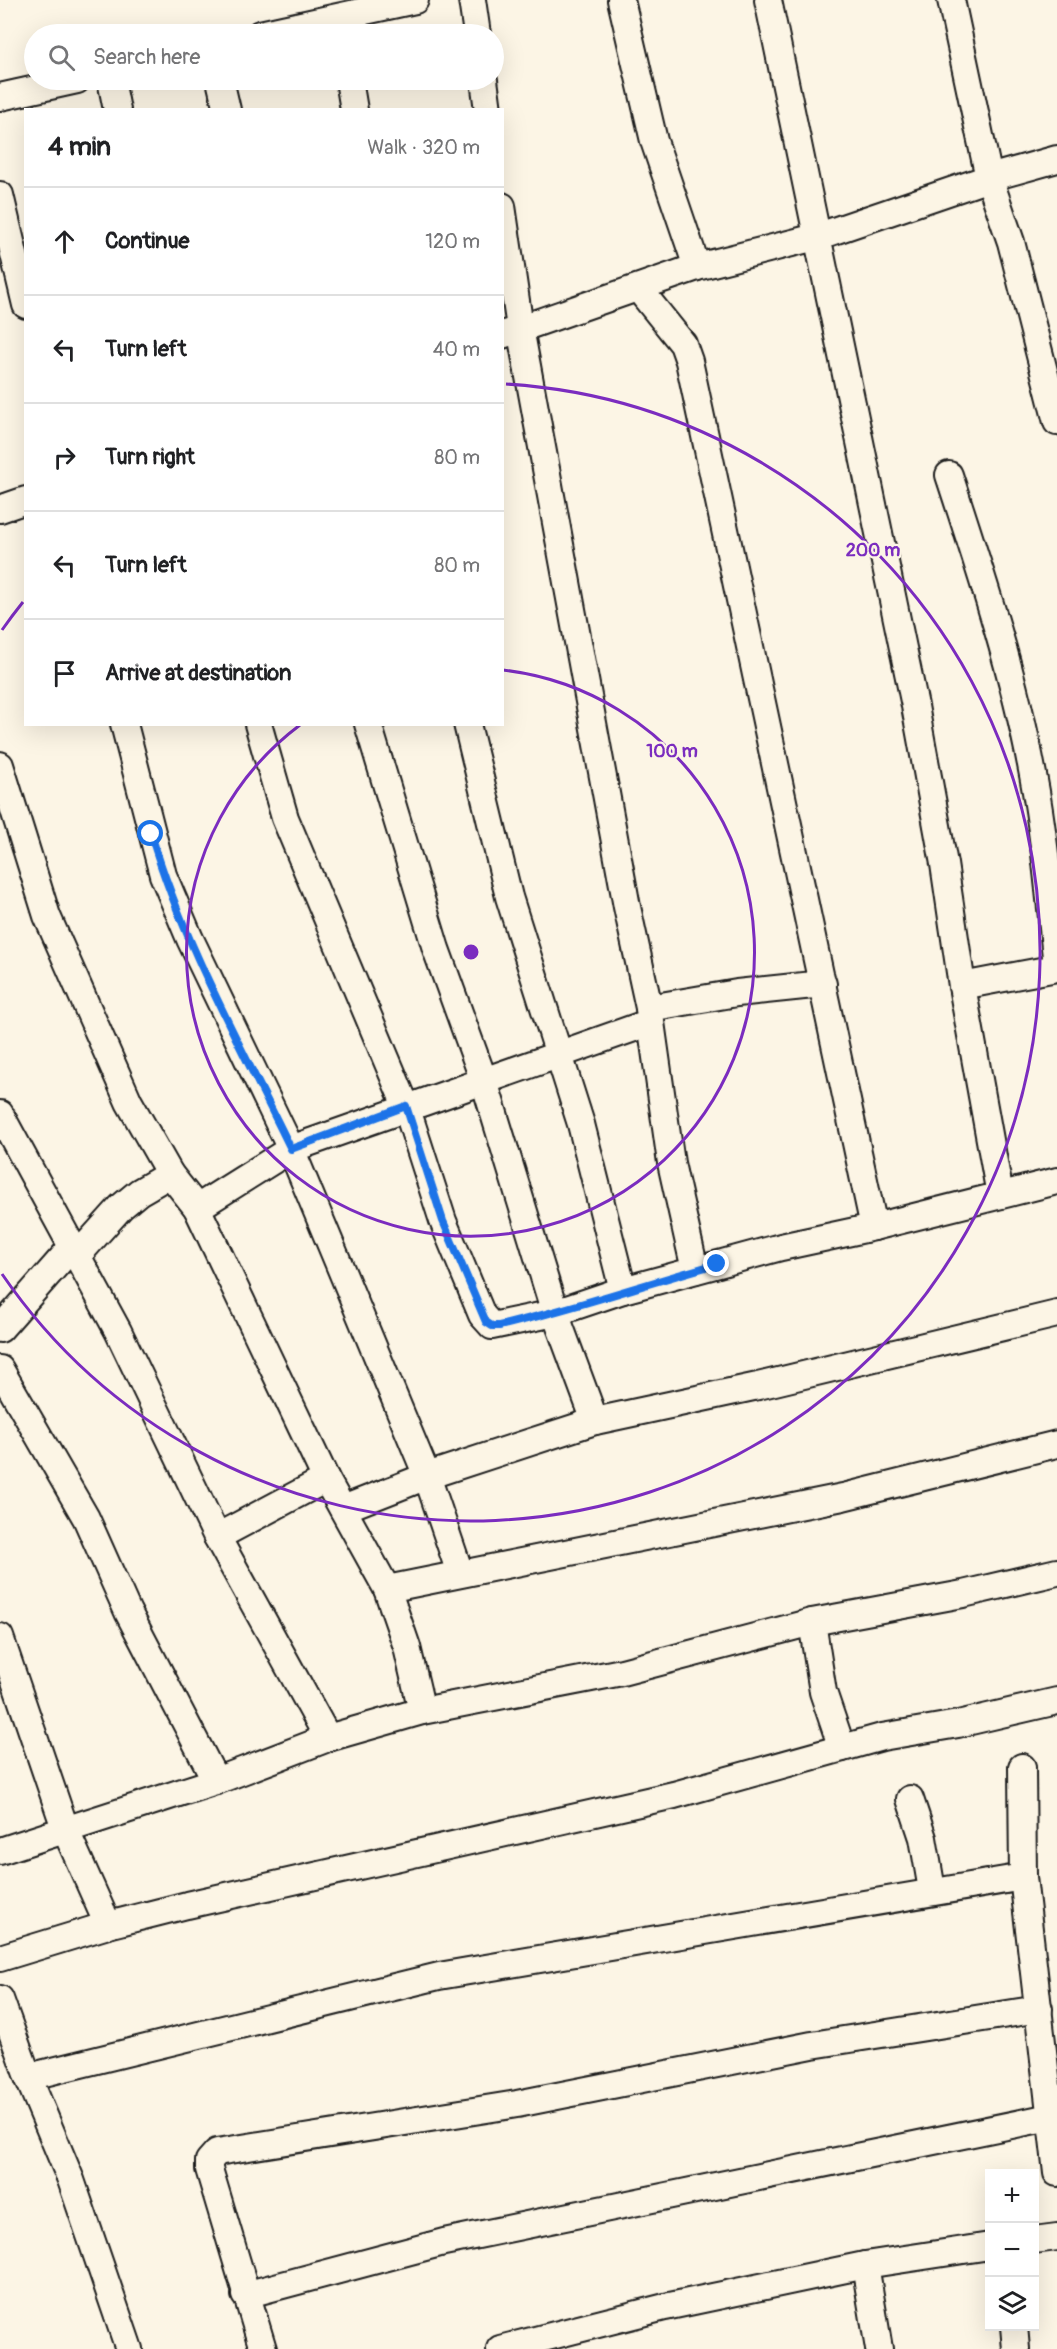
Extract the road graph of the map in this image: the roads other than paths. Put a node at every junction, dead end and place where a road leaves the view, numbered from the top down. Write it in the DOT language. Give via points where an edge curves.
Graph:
graph roads {
  1 [pos="415,0"];
  2 [pos="472,0"];
  3 [pos="621,0"];
  4 [pos="768,0"];
  5 [pos="951,0"];
  6 [pos="339,17"];
  7 [pos="306,24"];
  8 [pos="476,24"];
  9 [pos="34,90"];
  10 [pos="113,90"];
  11 [pos="223,90"];
  12 [pos="351,90"];
  13 [pos="485,90"];
  14 [pos="0,98"];
  15 [pos="117,108"];
  16 [pos="227,108"];
  17 [pos="354,108"];
  18 [pos="488,108"];
  19 [pos="1057,159"];
  20 [pos="989,178"];
  21 [pos="0,195"];
  22 [pos="504,234"];
  23 [pos="816,237"];
  24 [pos="697,267"];
  25 [pos="638,288"];
  26 [pos="24,297"];
  27 [pos="511,331"];
  28 [pos="1057,422"];
  29 [pos="949,475"];
  30 [pos="24,501"];
  31 [pos="0,509"];
  32 [pos="125,726"];
  33 [pos="259,726"];
  34 [pos="369,726"];
  35 [pos="467,726"];
  36 [pos="0,765"];
  37 [pos="1057,967"];
  38 [pos="823,984"];
  39 [pos="962,986"];
  40 [pos="650,1015"];
  41 [pos="560,1053"];
  42 [pos="484,1080"];
  43 [pos="406,1106"];
  44 [pos="0,1114"];
  45 [pos="291,1149"];
  46 [pos="170,1174"];
  47 [pos="1057,1181"];
  48 [pos="1000,1195"];
  49 [pos="197,1208"];
  50 [pos="874,1227"];
  51 [pos="74,1252"];
  52 [pos="695,1270"];
  53 [pos="623,1290"];
  54 [pos="555,1313"];
  55 [pos="1057,1314"];
  56 [pos="0,1329"];
  57 [pos="0,1369"];
  58 [pos="595,1421"];
  59 [pos="1057,1444"];
  60 [pos="427,1476"];
  61 [pos="326,1479"];
  62 [pos="343,1509"];
  63 [pos="217,1537"];
  64 [pos="1057,1572"];
  65 [pos="460,1573"];
  66 [pos="387,1589"];
  67 [pos="812,1622"];
  68 [pos="0,1637"];
  69 [pos="1057,1701"];
  70 [pos="422,1710"];
  71 [pos="328,1738"];
  72 [pos="842,1748"];
  73 [pos="1022,1767"];
  74 [pos="216,1782"];
  75 [pos="910,1799"];
  76 [pos="66,1831"];
  77 [pos="0,1851"];
  78 [pos="1023,1877"];
  79 [pos="932,1890"];
  80 [pos="108,1925"];
  81 [pos="0,1958"];
  82 [pos="0,1999"];
  83 [pos="1039,2009"];
  84 [pos="28,2077"];
  85 [pos="1050,2117"];
  86 [pos="1057,2173"];
  87 [pos="1057,2237"];
  88 [pos="1039,2239"];
  89 [pos="985,2247"];
  90 [pos="866,2265"];
  91 [pos="245,2295"];
  92 [pos="1014,2331"];
  93 [pos="129,2349"];
  94 [pos="263,2349"];
  95 [pos="500,2349"];
  96 [pos="879,2349"];
  97 [pos="1016,2349"];
  1 -- 6 [label="street"];
  2 -- 8 [label="street"];
  3 -- 24 [label="street" via="654,141"];
  4 -- 23 [label="street"];
  5 -- 20 [label="street"];
  6 -- 7 [label="street"];
  9 -- 14 [label="street"];
  10 -- 15 [label="street"];
  11 -- 16 [label="street"];
  12 -- 17 [label="street"];
  13 -- 18 [label="street"];
  19 -- 20 [label="street"];
  20 -- 23 [label="street"];
  20 -- 28 [label="street" via="1011,242"];
  21 -- 26 [label="street"];
  22 -- 27 [label="street"];
  23 -- 24 [label="street"];
  23 -- 39 [label="street" via="915,706"];
  24 -- 25 [label="street"];
  25 -- 27 [label="street"];
  25 -- 38 [label="street" via="683,344 689,361"];
  27 -- 40 [label="street"];
  29 -- 37 [label="street" via="1022,720 1042,826"];
  30 -- 31 [label="street"];
  32 -- 45 [label="street" via="163,875"];
  33 -- 43 [label="street" via="285,818"];
  34 -- 42 [label="street" via="436,949"];
  35 -- 41 [label="street" via="509,897"];
  36 -- 46 [label="street" via="47,916 129,1102"];
  37 -- 39 [label="street"];
  38 -- 40 [label="street" via="737,993"];
  38 -- 50 [label="street"];
  39 -- 48 [label="street"];
  40 -- 41 [label="street"];
  40 -- 52 [label="street" via="671,1163"];
  41 -- 42 [label="street"];
  41 -- 53 [label="street"];
  42 -- 43 [label="street"];
  42 -- 54 [label="street"];
  43 -- 45 [label="street"];
  43 -- 54 [label="street" via="443,1221 486,1322 499,1326"];
  44 -- 51 [label="street"];
  45 -- 49 [label="street"];
  45 -- 60 [label="street"];
  46 -- 49 [label="street"];
  46 -- 51 [label="street" via="139,1192"];
  47 -- 48 [label="street"];
  48 -- 50 [label="street"];
  49 -- 61 [label="street"];
  50 -- 52 [label="street"];
  51 -- 56 [label="street"];
  51 -- 63 [label="street" via="118,1331"];
  52 -- 53 [label="street"];
  53 -- 54 [label="street"];
  54 -- 58 [label="street"];
  55 -- 58 [label="street"];
  57 -- 74 [label="street" via="86,1518 128,1612"];
  58 -- 60 [label="street"];
  59 -- 65 [label="street" via="843,1497"];
  60 -- 62 [label="street"];
  60 -- 65 [label="street"];
  61 -- 62 [label="street"];
  61 -- 63 [label="street"];
  62 -- 66 [label="street"];
  63 -- 71 [label="street"];
  64 -- 67 [label="street"];
  65 -- 66 [label="street"];
  66 -- 70 [label="street" via="407,1647"];
  67 -- 70 [label="street" via="622,1671"];
  67 -- 72 [label="street" via="823,1692"];
  68 -- 76 [label="street"];
  69 -- 72 [label="street"];
  70 -- 71 [label="street"];
  71 -- 74 [label="street"];
  72 -- 80 [label="street" via="674,1795"];
  73 -- 78 [label="street"];
  74 -- 76 [label="street"];
  75 -- 79 [label="street"];
  76 -- 77 [label="street"];
  76 -- 80 [label="street"];
  78 -- 79 [label="street"];
  78 -- 83 [label="street"];
  79 -- 84 [label="street" via="439,1976"];
  80 -- 81 [label="street"];
  82 -- 84 [label="street"];
  83 -- 85 [label="street"];
  83 -- 91 [label="street" via="812,2045 518,2104 217,2152 209,2161 209,2169"];
  84 -- 93 [label="street" via="75,2190"];
  85 -- 86 [label="street"];
  85 -- 91 [label="street" via="444,2242"];
  87 -- 88 [label="street"];
  89 -- 90 [label="street"];
  90 -- 95 [label="street" via="665,2307"];
  90 -- 96 [label="street"];
  91 -- 94 [label="street"];
  92 -- 97 [label="street"];
}
